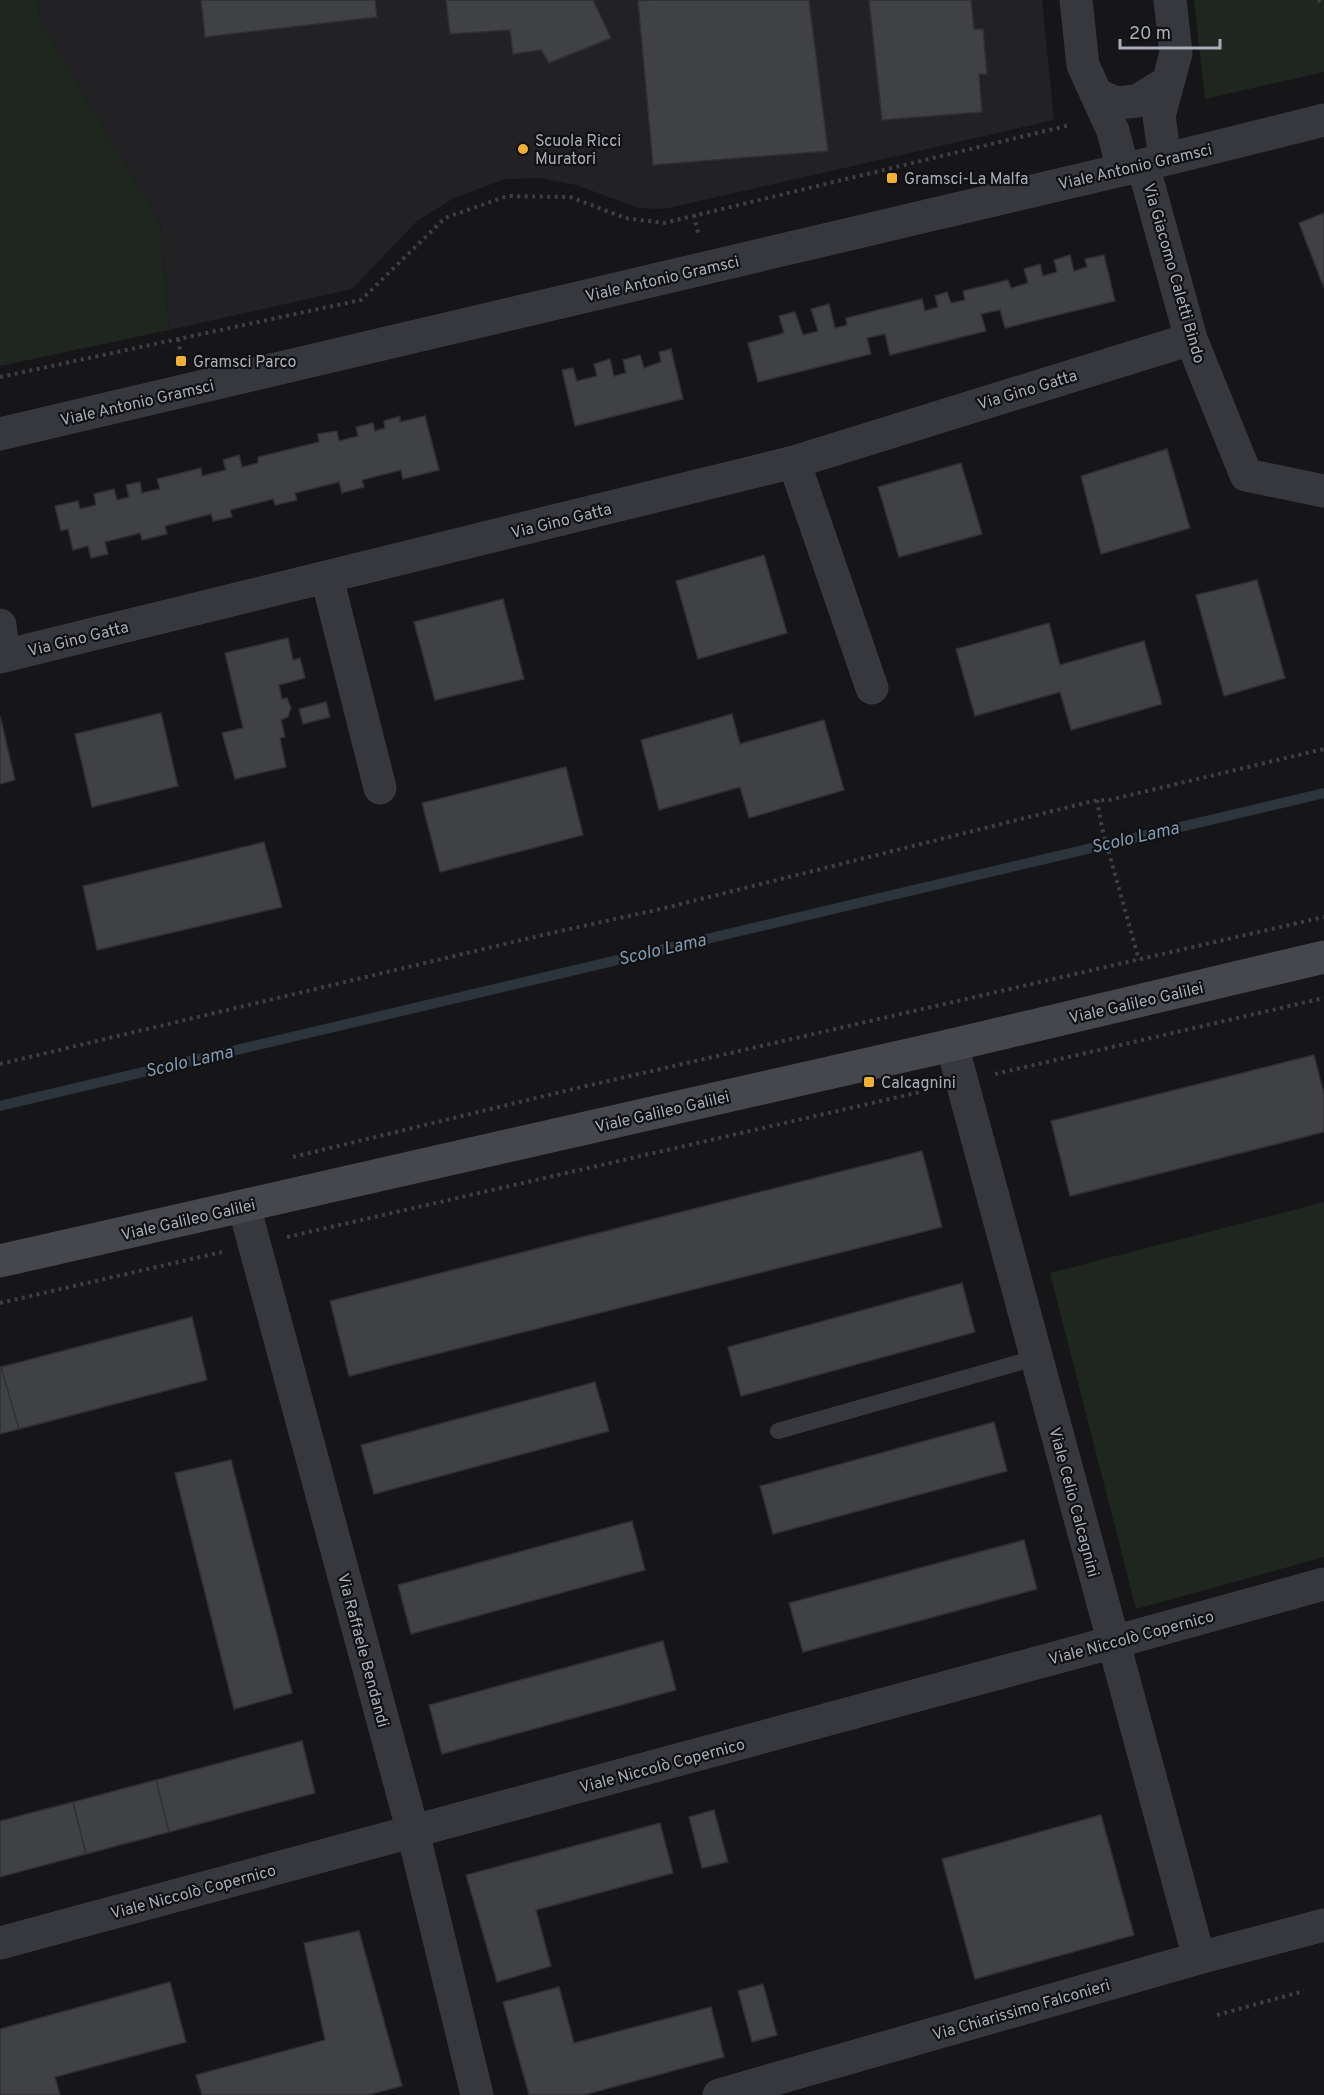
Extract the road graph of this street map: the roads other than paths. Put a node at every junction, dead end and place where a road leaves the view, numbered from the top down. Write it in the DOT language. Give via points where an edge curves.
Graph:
graph roads {
  1 [pos="1076,0"];
  2 [pos="1170,0"];
  3 [pos="1166,83"];
  4 [pos="1096,94"];
  5 [pos="1324,120"];
  6 [pos="1144,164"];
  7 [pos="1191,339"];
  8 [pos="0,434"];
  9 [pos="794,462"];
  10 [pos="1324,491"];
  11 [pos="327,578"];
  12 [pos="1,646"];
  13 [pos="872,688"];
  14 [pos="380,788"];
  15 [pos="1324,957"];
  16 [pos="952,1045"];
  17 [pos="244,1206"];
  18 [pos="0,1261"];
  19 [pos="1035,1358"];
  20 [pos="778,1431"];
  21 [pos="1324,1584"];
  22 [pos="1114,1642"];
  23 [pos="413,1832"];
  24 [pos="1324,1925"];
  25 [pos="0,1943"];
  26 [pos="1199,1958"];
  27 [pos="477,2095"];
  28 [pos="718,2095"];
  1 -- 4 [label="street" via="1083,65"];
  2 -- 3 [label="street" via="1176,52"];
  3 -- 4 [label="street" via="1137,102 1116,103"];
  3 -- 6 [label="street"];
  4 -- 6 [label="street" via="1113,131"];
  5 -- 6 [label="street, Viale Antonio Gramsci"];
  6 -- 7 [label="street, Via Giacomo Caletti Bindo"];
  6 -- 8 [label="street, Viale Antonio Gramsci"];
  7 -- 9 [label="street, Via Gino Gatta"];
  7 -- 10 [label="street, Via Giacomo Caletti Bindo" via="1246,475"];
  9 -- 11 [label="street, Via Gino Gatta"];
  9 -- 13 [label="street"];
  11 -- 12 [label="street, Via Gino Gatta"];
  11 -- 14 [label="street"];
  15 -- 16 [label="street, Viale Galileo Galilei"];
  16 -- 17 [label="street, Viale Galileo Galilei"];
  16 -- 19 [label="street, Viale Celio Calcagnini"];
  17 -- 18 [label="street, Viale Galileo Galilei"];
  17 -- 23 [label="street, Via Raffaele Bendandi"];
  19 -- 20 [label="lane"];
  19 -- 22 [label="street, Viale Celio Calcagnini"];
  21 -- 22 [label="street, Viale Niccolò Copernico"];
  22 -- 23 [label="street, Viale Niccolò Copernico"];
  22 -- 26 [label="street, Viale Celio Calcagnini"];
  23 -- 25 [label="street, Viale Niccolò Copernico"];
  23 -- 27 [label="street, Via Raffaele Bendandi"];
  24 -- 26 [label="street, Via Chiarissimo Falconieri"];
  26 -- 28 [label="street, Via Chiarissimo Falconieri"];
}
